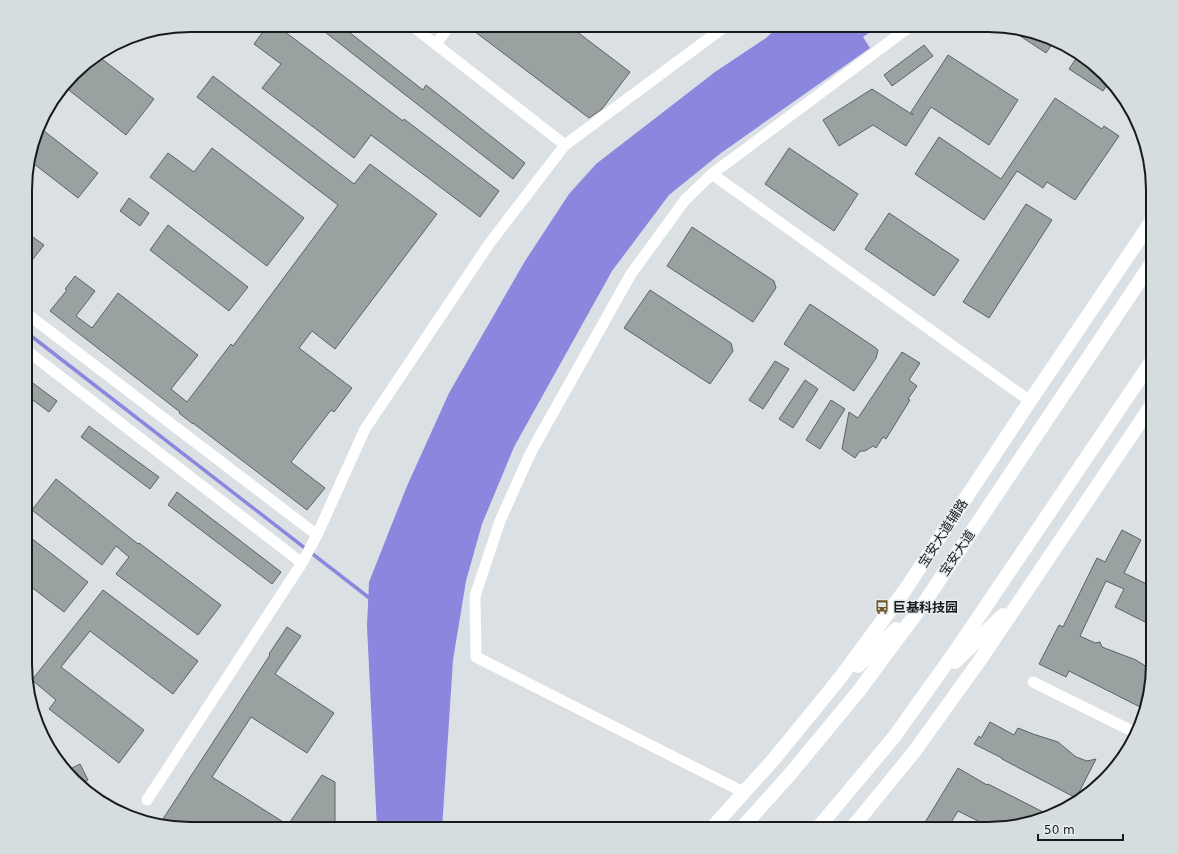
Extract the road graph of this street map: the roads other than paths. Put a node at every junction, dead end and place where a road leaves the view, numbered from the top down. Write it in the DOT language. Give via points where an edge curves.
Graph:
graph roads {
  1 [pos="420,32"];
  2 [pos="445,32"];
  3 [pos="718,32"];
  4 [pos="898,32"];
  5 [pos="436,44"];
  6 [pos="565,145"];
  7 [pos="712,174"];
  8 [pos="1146,230"];
  9 [pos="1146,271"];
  10 [pos="32,318"];
  11 [pos="32,355"];
  12 [pos="1146,369"];
  13 [pos="1030,401"];
  14 [pos="1146,413"];
  15 [pos="315,539"];
  16 [pos="304,560"];
  17 [pos="1025,594"];
  18 [pos="924,603"];
  19 [pos="1033,682"];
  20 [pos="928,689"];
  21 [pos="824,698"];
  22 [pos="1131,731"];
  23 [pos="743,792"];
  24 [pos="147,800"];
  25 [pos="716,822"];
  26 [pos="747,822"];
  27 [pos="823,822"];
  28 [pos="857,822"];
  1 -- 5 [label="street"];
  2 -- 5 [label="street"];
  3 -- 6 [label="street"];
  4 -- 7 [label="street"];
  5 -- 6 [label="street"];
  6 -- 15 [label="street" via="489,244 365,429"];
  7 -- 13 [label="street"];
  7 -- 23 [label="street" via="685,200 631,274 531,452 500,520 476,596 476,657"];
  8 -- 13 [label="main road, 宝安大道辅路"];
  9 -- 18 [label="main road, 宝安大道"];
  10 -- 15 [label="street"];
  11 -- 16 [label="street"];
  12 -- 20 [label="main road"];
  13 -- 21 [label="main road, 宝安大道辅路" via="906,590"];
  14 -- 17 [label="main road"];
  15 -- 16 [label="street"];
  16 -- 24 [label="street"];
  17 -- 20 [label="main road"];
  17 -- 28 [label="main road" via="914,752"];
  18 -- 21 [label="main road"];
  18 -- 26 [label="main road, 宝安大道" via="858,692"];
  19 -- 22 [label="street"];
  20 -- 27 [label="main road" via="894,736"];
  21 -- 23 [label="main road, 宝安大道辅路"];
  23 -- 25 [label="main road, 宝安大道辅路"];
}
